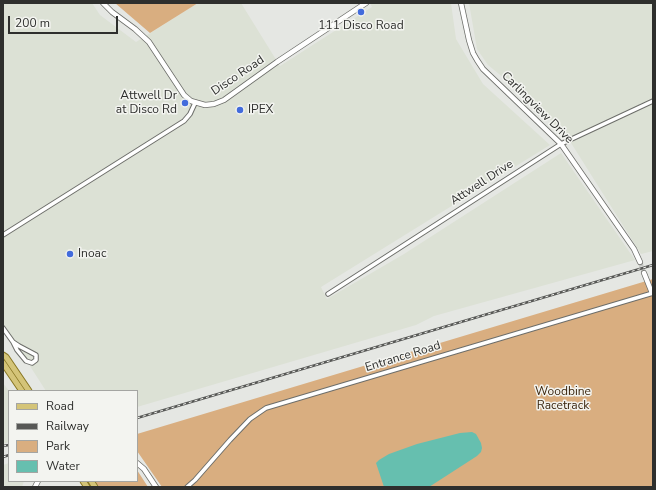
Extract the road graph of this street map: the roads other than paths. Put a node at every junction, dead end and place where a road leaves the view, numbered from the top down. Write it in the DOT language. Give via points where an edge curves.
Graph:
graph roads {
  1 [pos="103,3"];
  2 [pos="366,3"];
  3 [pos="461,3"];
  4 [pos="653,101"];
  5 [pos="195,103"];
  6 [pos="562,144"];
  7 [pos="3,235"];
  8 [pos="640,262"];
  9 [pos="644,273"];
  10 [pos="653,293"];
  11 [pos="328,294"];
  12 [pos="3,328"];
  13 [pos="13,342"];
  14 [pos="3,355"];
  15 [pos="3,363"];
  16 [pos="21,390"];
  17 [pos="28,390"];
  18 [pos="138,464"];
  19 [pos="156,487"];
  20 [pos="187,487"];
  1 -- 5 [label="street" via="144,37 184,95"];
  2 -- 5 [label="street, Disco Road" via="224,100 209,105"];
  3 -- 6 [label="street, Carlingview Drive" via="473,53 483,69"];
  4 -- 6 [label="street, Attwell Drive"];
  5 -- 7 [label="street" via="184,121"];
  6 -- 8 [label="street, Carlingview Drive" via="634,249"];
  6 -- 11 [label="street, Attwell Drive"];
  9 -- 10 [label="street"];
  10 -- 20 [label="street, Entrance Road" via="266,408 250,419"];
  12 -- 13 [label="street"];
  13 -- 13 [label="street" via="26,361 32,363 36,360 34,354"];
  14 -- 17 [label="main road"];
  15 -- 16 [label="main road"];
  18 -- 19 [label="street"];
}
